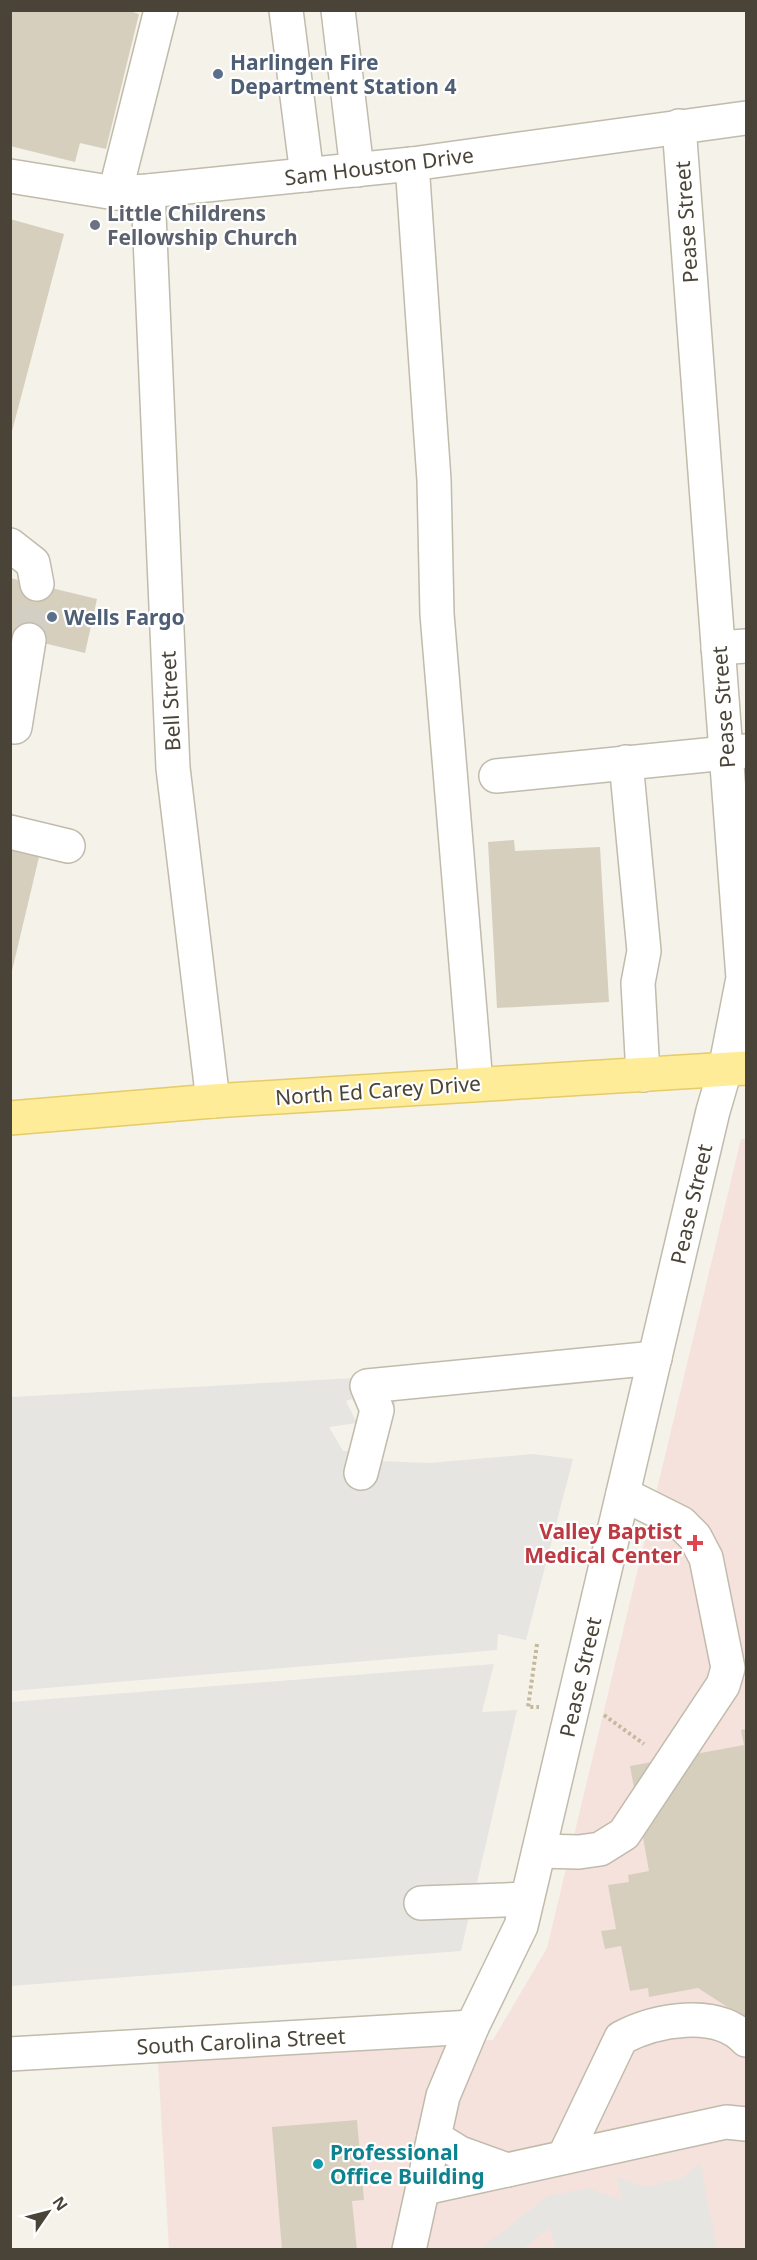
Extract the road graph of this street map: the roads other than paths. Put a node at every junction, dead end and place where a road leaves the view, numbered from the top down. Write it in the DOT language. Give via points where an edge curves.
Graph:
graph roads {
  1 [pos="160,10"];
  2 [pos="286,10"];
  3 [pos="338,10"];
  4 [pos="747,118"];
  5 [pos="679,126"];
  6 [pos="412,164"];
  7 [pos="357,170"];
  8 [pos="307,175"];
  9 [pos="10,176"];
  10 [pos="148,191"];
  11 [pos="115,193"];
  12 [pos="10,545"];
  13 [pos="37,584"];
  14 [pos="29,640"];
  15 [pos="732,647"];
  16 [pos="15,727"];
  17 [pos="736,751"];
  18 [pos="626,762"];
  19 [pos="496,776"];
  20 [pos="10,832"];
  21 [pos="68,846"];
  22 [pos="736,1069"];
  23 [pos="643,1075"];
  24 [pos="476,1084"];
  25 [pos="213,1101"];
  26 [pos="10,1118"];
  27 [pos="655,1358"];
  28 [pos="361,1473"];
  29 [pos="623,1494"];
  30 [pos="539,1851"];
  31 [pos="527,1899"];
  32 [pos="421,1903"];
  33 [pos="471,2028"];
  34 [pos="747,2040"];
  35 [pos="10,2054"];
  36 [pos="747,2124"];
  37 [pos="434,2137"];
  38 [pos="564,2157"];
  39 [pos="507,2170"];
  40 [pos="423,2186"];
  41 [pos="409,2250"];
  1 -- 11 [label="street"];
  2 -- 8 [label="street"];
  3 -- 7 [label="street"];
  4 -- 5 [label="street, Sam Houston Drive"];
  5 -- 6 [label="street, Sam Houston Drive"];
  5 -- 15 [label="street, Pease Street"];
  6 -- 7 [label="street, Sam Houston Drive"];
  6 -- 24 [label="street" via="434,480 436,614"];
  7 -- 8 [label="street, Sam Houston Drive"];
  8 -- 10 [label="street, Sam Houston Drive"];
  9 -- 11 [label="street, Sam Houston Drive"];
  10 -- 11 [label="street, Sam Houston Drive"];
  10 -- 25 [label="street, Bell Street" via="174,768"];
  12 -- 13 [label="street" via="33,564"];
  14 -- 16 [label="street"];
  15 -- 17 [label="street, Pease Street"];
  17 -- 18 [label="street"];
  17 -- 22 [label="street, Pease Street" via="743,978"];
  18 -- 19 [label="street"];
  18 -- 23 [label="street" via="644,951 638,983"];
  20 -- 21 [label="street"];
  22 -- 23 [label="main road, North Ed Carey Drive"];
  22 -- 27 [label="street, Pease Street" via="713,1111"];
  23 -- 24 [label="main road, North Ed Carey Drive"];
  24 -- 25 [label="main road, North Ed Carey Drive"];
  25 -- 26 [label="main road, North Ed Carey Drive"];
  27 -- 28 [label="street" via="368,1386 377,1410"];
  27 -- 29 [label="street, Pease Street"];
  29 -- 30 [label="street, Pease Street"];
  29 -- 30 [label="street" via="681,1523 695,1537 706,1558 728,1668 723,1685 624,1834 600,1849"];
  30 -- 31 [label="street, Pease Street"];
  31 -- 32 [label="street"];
  31 -- 33 [label="street, Pease Street" via="521,1926"];
  33 -- 35 [label="street, South Carolina Street"];
  33 -- 37 [label="street, Pease Street" via="443,2096"];
  34 -- 38 [label="street" via="723,2024 696,2018 638,2029 621,2038"];
  36 -- 38 [label="street" via="726,2122"];
  37 -- 39 [label="street" via="460,2153"];
  37 -- 40 [label="street, Pease Street"];
  38 -- 39 [label="street"];
  39 -- 40 [label="street"];
  40 -- 41 [label="street, Pease Street"];
}
